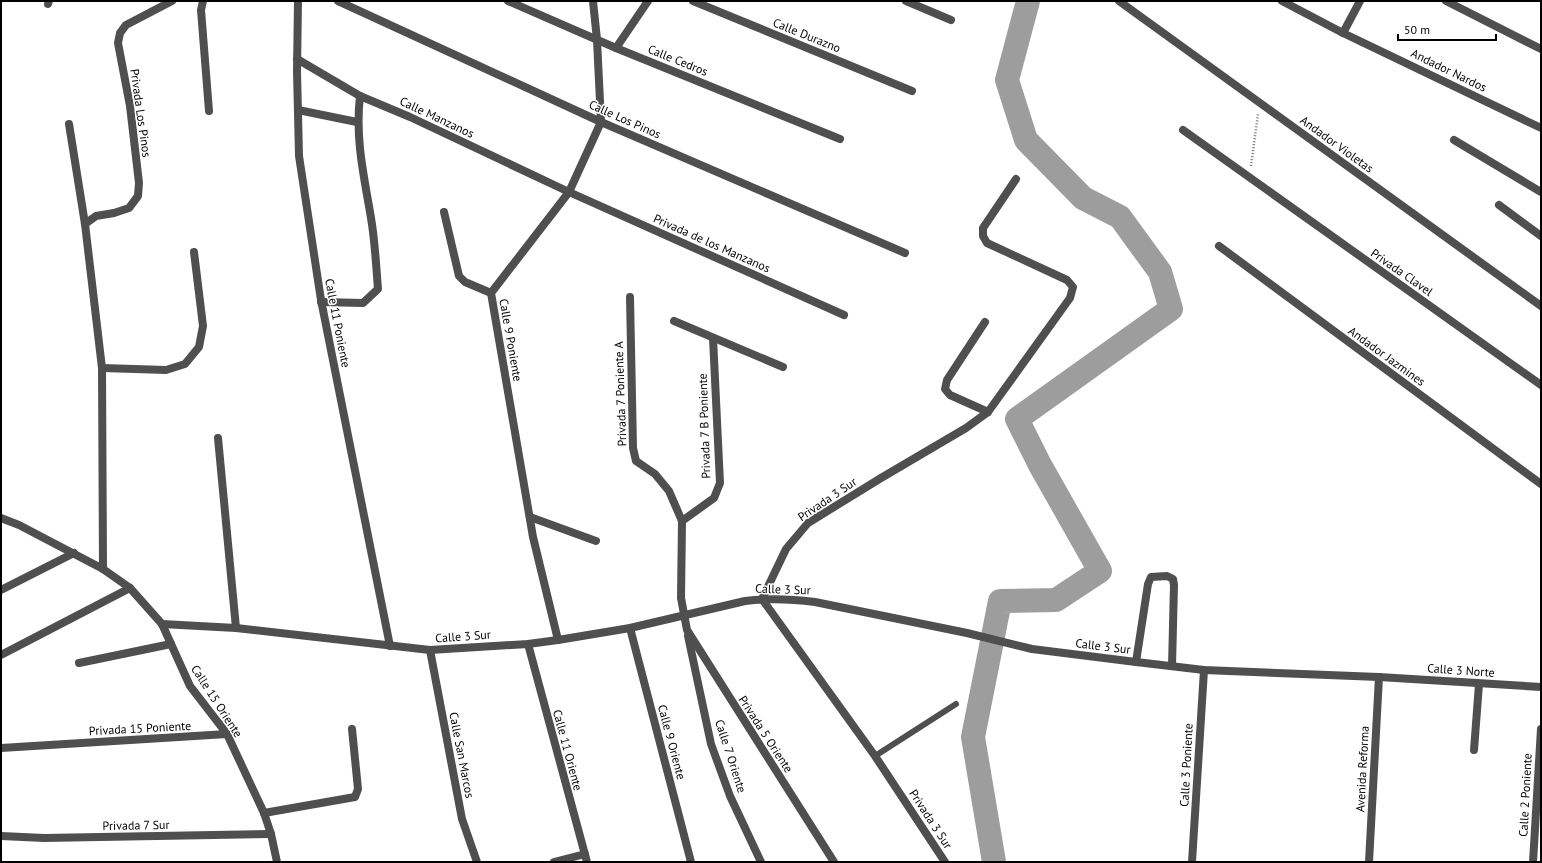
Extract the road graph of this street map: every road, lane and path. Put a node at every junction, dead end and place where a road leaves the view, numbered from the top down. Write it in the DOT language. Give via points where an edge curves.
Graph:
graph roads {
  1 [pos="172,1"];
  2 [pos="203,1"];
  3 [pos="298,1"];
  4 [pos="338,1"];
  5 [pos="508,1"];
  6 [pos="593,1"];
  7 [pos="648,1"];
  8 [pos="693,1"];
  9 [pos="906,1"];
  10 [pos="1119,1"];
  11 [pos="1282,1"];
  12 [pos="1360,1"];
  13 [pos="1446,1"];
  14 [pos="951,20"];
  15 [pos="1344,34"];
  16 [pos="597,40"];
  17 [pos="616,48"];
  18 [pos="1541,49"];
  19 [pos="297,59"];
  20 [pos="912,91"];
  21 [pos="360,96"];
  22 [pos="1259,103"];
  23 [pos="298,110"];
  24 [pos="209,111"];
  25 [pos="357,122"];
  26 [pos="601,122"];
  27 [pos="69,124"];
  28 [pos="1541,128"];
  29 [pos="1183,130"];
  30 [pos="840,139"];
  31 [pos="1454,140"];
  32 [pos="1250,178"];
  33 [pos="1016,179"];
  34 [pos="569,192"];
  35 [pos="1541,192"];
  36 [pos="1499,206"];
  37 [pos="444,212"];
  38 [pos="85,224"];
  39 [pos="1541,236"];
  40 [pos="1219,246"];
  41 [pos="194,252"];
  42 [pos="905,253"];
  43 [pos="491,293"];
  44 [pos="630,297"];
  45 [pos="321,302"];
  46 [pos="1541,306"];
  47 [pos="844,315"];
  48 [pos="674,321"];
  49 [pos="985,322"];
  50 [pos="713,338"];
  51 [pos="783,367"];
  52 [pos="102,368"];
  53 [pos="1541,385"];
  54 [pos="988,412"];
  55 [pos="218,438"];
  56 [pos="1541,484"];
  57 [pos="530,517"];
  58 [pos="1,518"];
  59 [pos="682,521"];
  60 [pos="596,541"];
  61 [pos="74,553"];
  62 [pos="103,569"];
  63 [pos="130,588"];
  64 [pos="1,590"];
  65 [pos="762,599"];
  66 [pos="684,616"];
  67 [pos="162,624"];
  68 [pos="236,628"];
  69 [pos="630,628"];
  70 [pos="687,630"];
  71 [pos="558,640"];
  72 [pos="171,644"];
  73 [pos="528,644"];
  74 [pos="390,646"];
  75 [pos="430,650"];
  76 [pos="1,655"];
  77 [pos="1136,662"];
  78 [pos="79,663"];
  79 [pos="1172,666"];
  80 [pos="1204,670"];
  81 [pos="1379,677"];
  82 [pos="1479,684"];
  83 [pos="1541,687"];
  84 [pos="956,704"];
  85 [pos="352,729"];
  86 [pos="1541,729"];
  87 [pos="227,734"];
  88 [pos="1,748"];
  89 [pos="1474,750"];
  90 [pos="875,756"];
  91 [pos="264,813"];
  92 [pos="271,834"];
  93 [pos="1,836"];
  94 [pos="586,858"];
  95 [pos="277,862"];
  96 [pos="477,862"];
  97 [pos="554,862"];
  98 [pos="691,862"];
  99 [pos="761,862"];
  100 [pos="834,862"];
  101 [pos="945,862"];
  102 [pos="1192,862"];
  103 [pos="1369,862"];
  104 [pos="1533,862"];
  1 -- 38 [label="street, Privada Los Pinos" via="126,25 120,33 118,43 130,106 139,184 138,196 129,208 96,216"];
  2 -- 24 [label="street" via="201,10"];
  3 -- 19 [label="street, Calle 11 Poniente"];
  4 -- 26 [label="street, Calle Los Pinos"];
  5 -- 16 [label="street, Calle Cedros"];
  6 -- 16 [label="street, Calle 9 Poniente"];
  7 -- 17 [label="street"];
  8 -- 20 [label="street, Calle Durazno"];
  9 -- 14 [label="street"];
  10 -- 22 [label="street, Andador Violetas"];
  11 -- 15 [label="street, Andador Nardos"];
  12 -- 15 [label="street"];
  13 -- 18 [label="street"];
  15 -- 28 [label="street, Andador Nardos"];
  16 -- 17 [label="street, Calle Cedros"];
  16 -- 26 [label="street, Calle 9 Poniente"];
  17 -- 30 [label="street, Calle Cedros"];
  19 -- 21 [label="street, Calle Manzanos"];
  19 -- 23 [label="street, Calle 11 Poniente"];
  21 -- 25 [label="street"];
  21 -- 34 [label="street, Calle Manzanos"];
  22 -- 32 [label="path"];
  22 -- 46 [label="street, Andador Violetas"];
  23 -- 25 [label="street"];
  23 -- 45 [label="street, Calle 11 Poniente" via="299,156"];
  25 -- 45 [label="street" via="378,289 363,303"];
  26 -- 34 [label="street, Calle 9 Poniente"];
  26 -- 42 [label="street, Calle Los Pinos"];
  27 -- 38 [label="street"];
  29 -- 32 [label="street, Privada Clavel"];
  31 -- 35 [label="street"];
  32 -- 53 [label="street, Privada Clavel"];
  33 -- 54 [label="street, Privada 3 Sur" via="983,228 983,236 987,243 1067,280 1073,287 1070,298"];
  34 -- 43 [label="street, Calle 9 Poniente"];
  34 -- 47 [label="street, Privada de los Manzanos"];
  36 -- 39 [label="street"];
  37 -- 43 [label="street" via="460,276 465,282"];
  38 -- 52 [label="street"];
  40 -- 56 [label="street, Andador Jazmines"];
  41 -- 52 [label="street" via="203,326 199,347 185,364 166,370"];
  43 -- 57 [label="street, Calle 9 Poniente"];
  44 -- 59 [label="street, Privada 7 Poniente A" via="633,448 636,461 655,474 669,491"];
  45 -- 74 [label="street, Calle 11 Poniente"];
  48 -- 50 [label="street"];
  49 -- 54 [label="street" via="947,380 945,389 950,395"];
  50 -- 51 [label="street"];
  50 -- 59 [label="street, Privada 7 B Poniente" via="720,483 714,498"];
  52 -- 62 [label="street"];
  54 -- 65 [label="street, Privada 3 Sur" via="966,428 808,523 786,549"];
  55 -- 68 [label="street"];
  57 -- 60 [label="street"];
  57 -- 71 [label="street, Calle 9 Poniente"];
  58 -- 61 [label="street, Calle 15 Oriente"];
  59 -- 66 [label="street, Privada 5 Oriente" via="681,598"];
  61 -- 62 [label="street, Calle 15 Oriente"];
  61 -- 64 [label="street"];
  62 -- 63 [label="street, Calle 15 Oriente"];
  63 -- 67 [label="street, Calle 15 Oriente"];
  63 -- 76 [label="street"];
  65 -- 66 [label="street, Calle 3 Sur"];
  65 -- 77 [label="street, Calle 3 Sur" via="815,602 1032,649"];
  65 -- 90 [label="street, Privada 3 Sur"];
  66 -- 69 [label="street, Calle 3 Sur"];
  66 -- 70 [label="street, Privada 5 Oriente"];
  67 -- 68 [label="street, Calle 3 Sur"];
  67 -- 72 [label="street, Calle 15 Oriente"];
  68 -- 74 [label="street, Calle 3 Sur"];
  69 -- 71 [label="street, Calle 3 Sur"];
  69 -- 98 [label="street, Calle 9 Oriente"];
  70 -- 99 [label="street, Calle 7 Oriente" via="711,744 730,796"];
  70 -- 100 [label="street, Privada 5 Oriente"];
  71 -- 73 [label="street, Calle 3 Sur"];
  72 -- 78 [label="street"];
  72 -- 87 [label="street, Calle 15 Oriente" via="190,686"];
  73 -- 75 [label="street, Calle 3 Sur"];
  73 -- 94 [label="street, Calle 11 Oriente"];
  74 -- 75 [label="street, Calle 3 Sur"];
  75 -- 96 [label="street, Calle San Marcos" via="462,820"];
  77 -- 79 [label="street, Calle 3 Sur"];
  77 -- 79 [label="street" via="1148,584 1151,577 1167,576 1173,578 1174,586"];
  79 -- 80 [label="street, Calle 3 Sur"];
  80 -- 81 [label="street, Calle 3 Sur"];
  80 -- 102 [label="street, Calle 3 Poniente"];
  81 -- 82 [label="street, Calle 3 Norte"];
  81 -- 103 [label="street, Avenida Reforma"];
  82 -- 83 [label="street, Calle 3 Norte"];
  82 -- 89 [label="street"];
  84 -- 90 [label="lane"];
  85 -- 91 [label="street" via="358,789 355,797"];
  86 -- 104 [label="street, Calle 2 Poniente"];
  87 -- 88 [label="street, Privada 15 Poniente"];
  87 -- 91 [label="street, Calle 15 Oriente"];
  90 -- 101 [label="street, Privada 3 Sur"];
  91 -- 92 [label="street, Calle 15 Oriente"];
  92 -- 93 [label="street, Privada 7 Sur" via="44,838"];
  92 -- 95 [label="street, Calle 15 Oriente"];
  94 -- 97 [label="street"];
}
